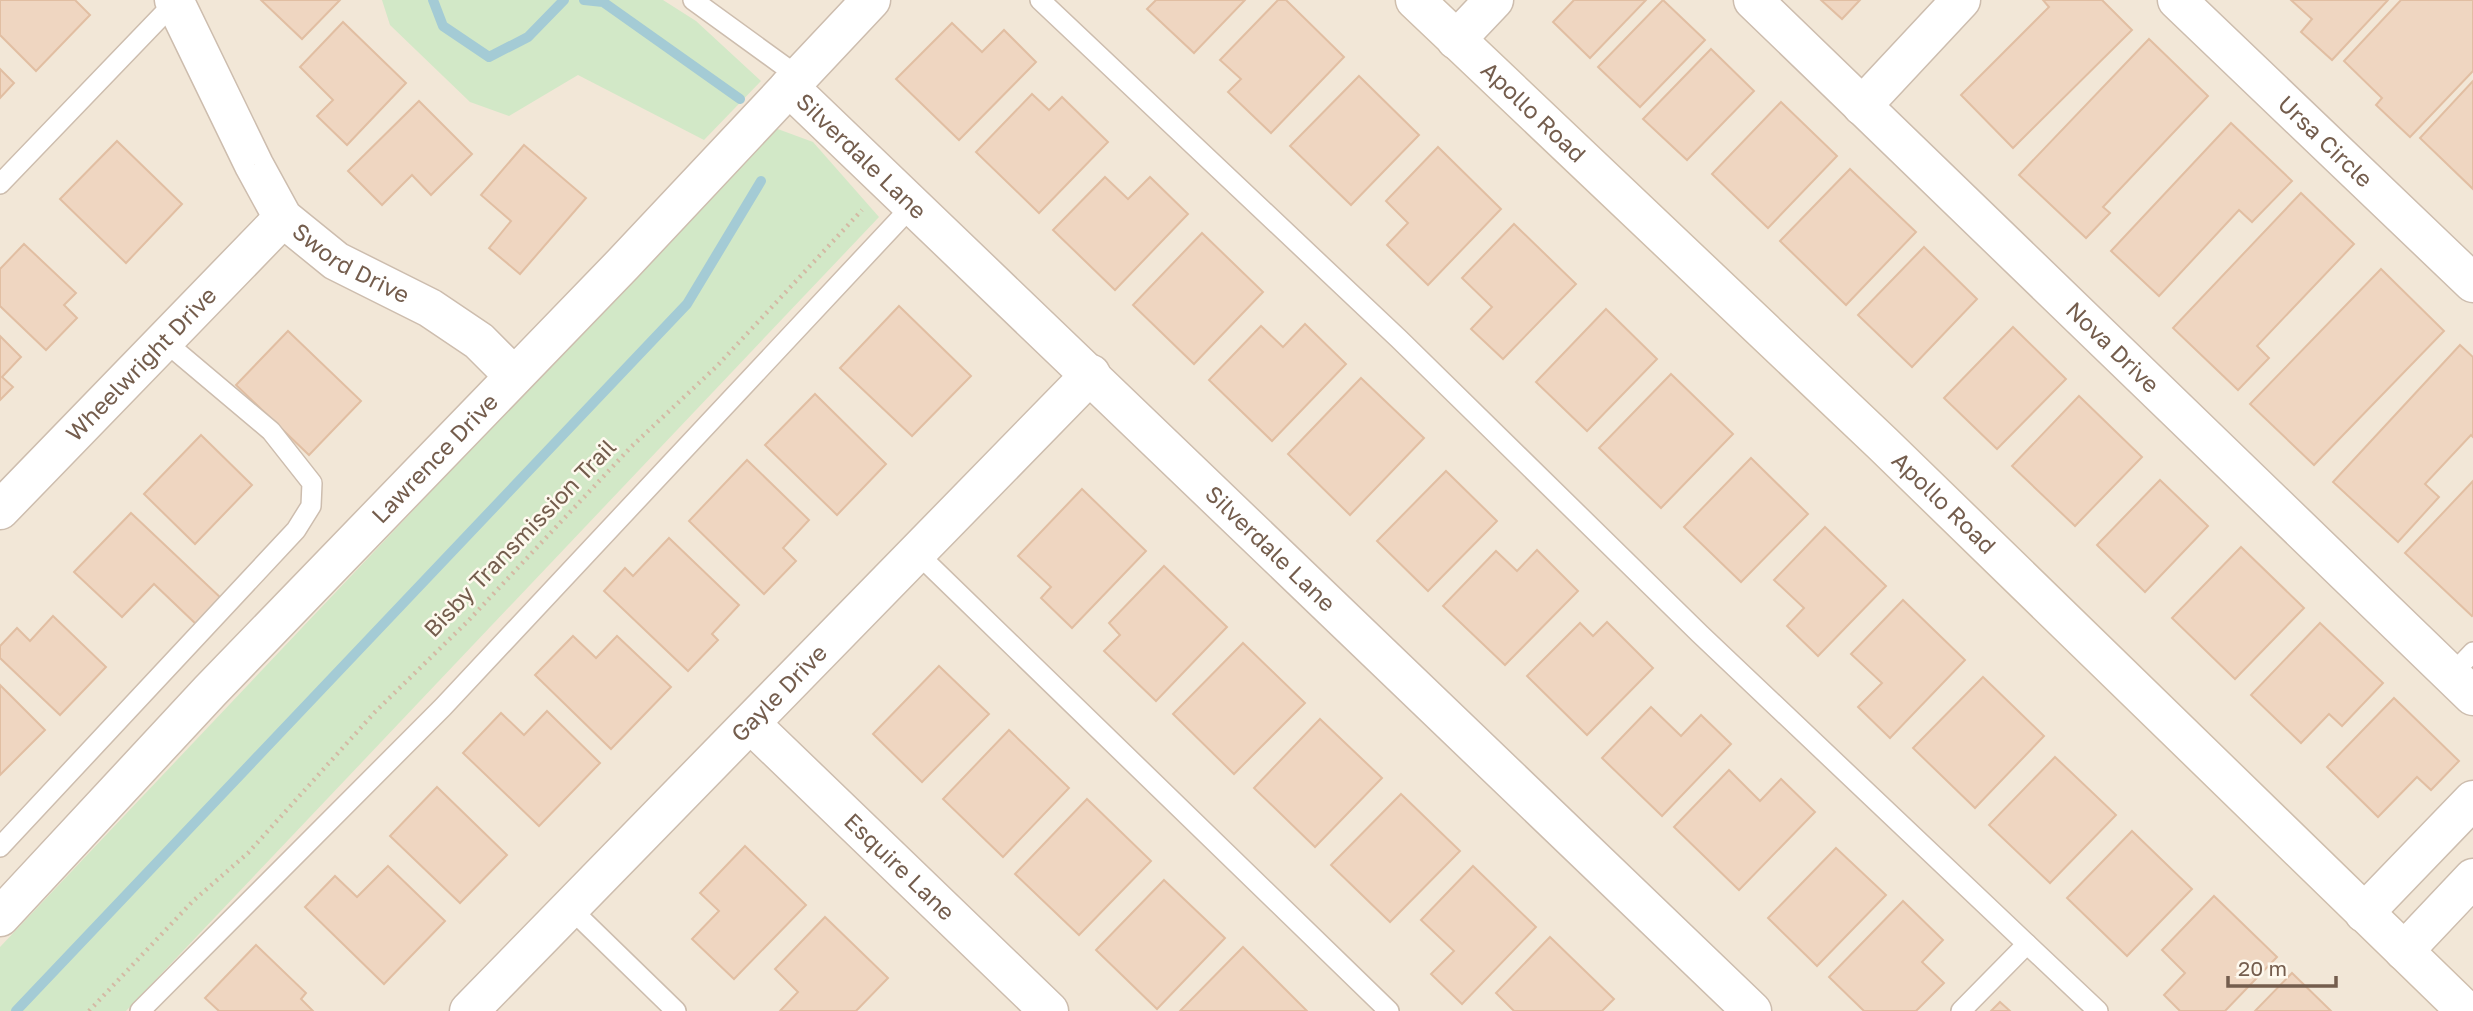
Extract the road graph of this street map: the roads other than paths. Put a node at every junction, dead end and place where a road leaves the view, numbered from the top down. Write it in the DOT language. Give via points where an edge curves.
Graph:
graph roads {
  1 [pos="693,0"];
  2 [pos="871,0"];
  3 [pos="1040,0"];
  4 [pos="1415,0"];
  5 [pos="1494,0"];
  6 [pos="1753,0"];
  7 [pos="1961,0"];
  8 [pos="2177,0"];
  9 [pos="174,1"];
  10 [pos="1456,40"];
  11 [pos="794,82"];
  12 [pos="1861,106"];
  13 [pos="0,184"];
  14 [pos="912,206"];
  15 [pos="284,218"];
  16 [pos="2473,283"];
  17 [pos="163,341"];
  18 [pos="1091,374"];
  19 [pos="514,376"];
  20 [pos="0,510"];
  21 [pos="917,553"];
  22 [pos="2466,674"];
  23 [pos="751,724"];
  24 [pos="2473,800"];
  25 [pos="0,847"];
  26 [pos="2473,878"];
  27 [pos="570,908"];
  28 [pos="2364,913"];
  29 [pos="0,917"];
  30 [pos="2027,944"];
  31 [pos="2404,951"];
  32 [pos="141,1011"];
  33 [pos="469,1011"];
  34 [pos="676,1011"];
  35 [pos="1049,1011"];
  36 [pos="1389,1011"];
  37 [pos="1752,1011"];
  38 [pos="1961,1011"];
  39 [pos="2098,1011"];
  40 [pos="2466,1011"];
  1 -- 11 [label="lane"];
  2 -- 11 [label="street, Lawrence Drive"];
  3 -- 30 [label="lane"];
  4 -- 10 [label="street, Apollo Road"];
  5 -- 10 [label="street"];
  6 -- 12 [label="street, Nova Drive"];
  7 -- 12 [label="street"];
  8 -- 16 [label="street, Ursa Circle"];
  9 -- 13 [label="lane"];
  9 -- 15 [label="street, Sword Drive"];
  10 -- 28 [label="street, Apollo Road" via="1883,444"];
  11 -- 14 [label="street, Silverdale Lane"];
  11 -- 19 [label="street, Lawrence Drive"];
  12 -- 22 [label="street, Nova Drive"];
  14 -- 18 [label="street, Silverdale Lane"];
  14 -- 32 [label="lane" via="443,707"];
  15 -- 17 [label="street, Wheelwright Drive"];
  15 -- 19 [label="street, Sword Drive" via="336,261 430,308 479,341"];
  17 -- 20 [label="street, Wheelwright Drive"];
  17 -- 25 [label="lane" via="271,431 313,483 311,506 296,530"];
  18 -- 21 [label="street, Gayle Drive"];
  18 -- 37 [label="street, Silverdale Lane"];
  19 -- 29 [label="street, Lawrence Drive"];
  21 -- 23 [label="street, Gayle Drive"];
  21 -- 36 [label="lane"];
  23 -- 27 [label="street, Gayle Drive"];
  23 -- 35 [label="street, Esquire Lane"];
  24 -- 28 [label="street"];
  26 -- 31 [label="street"];
  27 -- 33 [label="street, Gayle Drive"];
  27 -- 34 [label="lane"];
  28 -- 31 [label="street, Apollo Road"];
  30 -- 38 [label="lane"];
  30 -- 39 [label="lane"];
  31 -- 40 [label="street, Apollo Road"];
}
